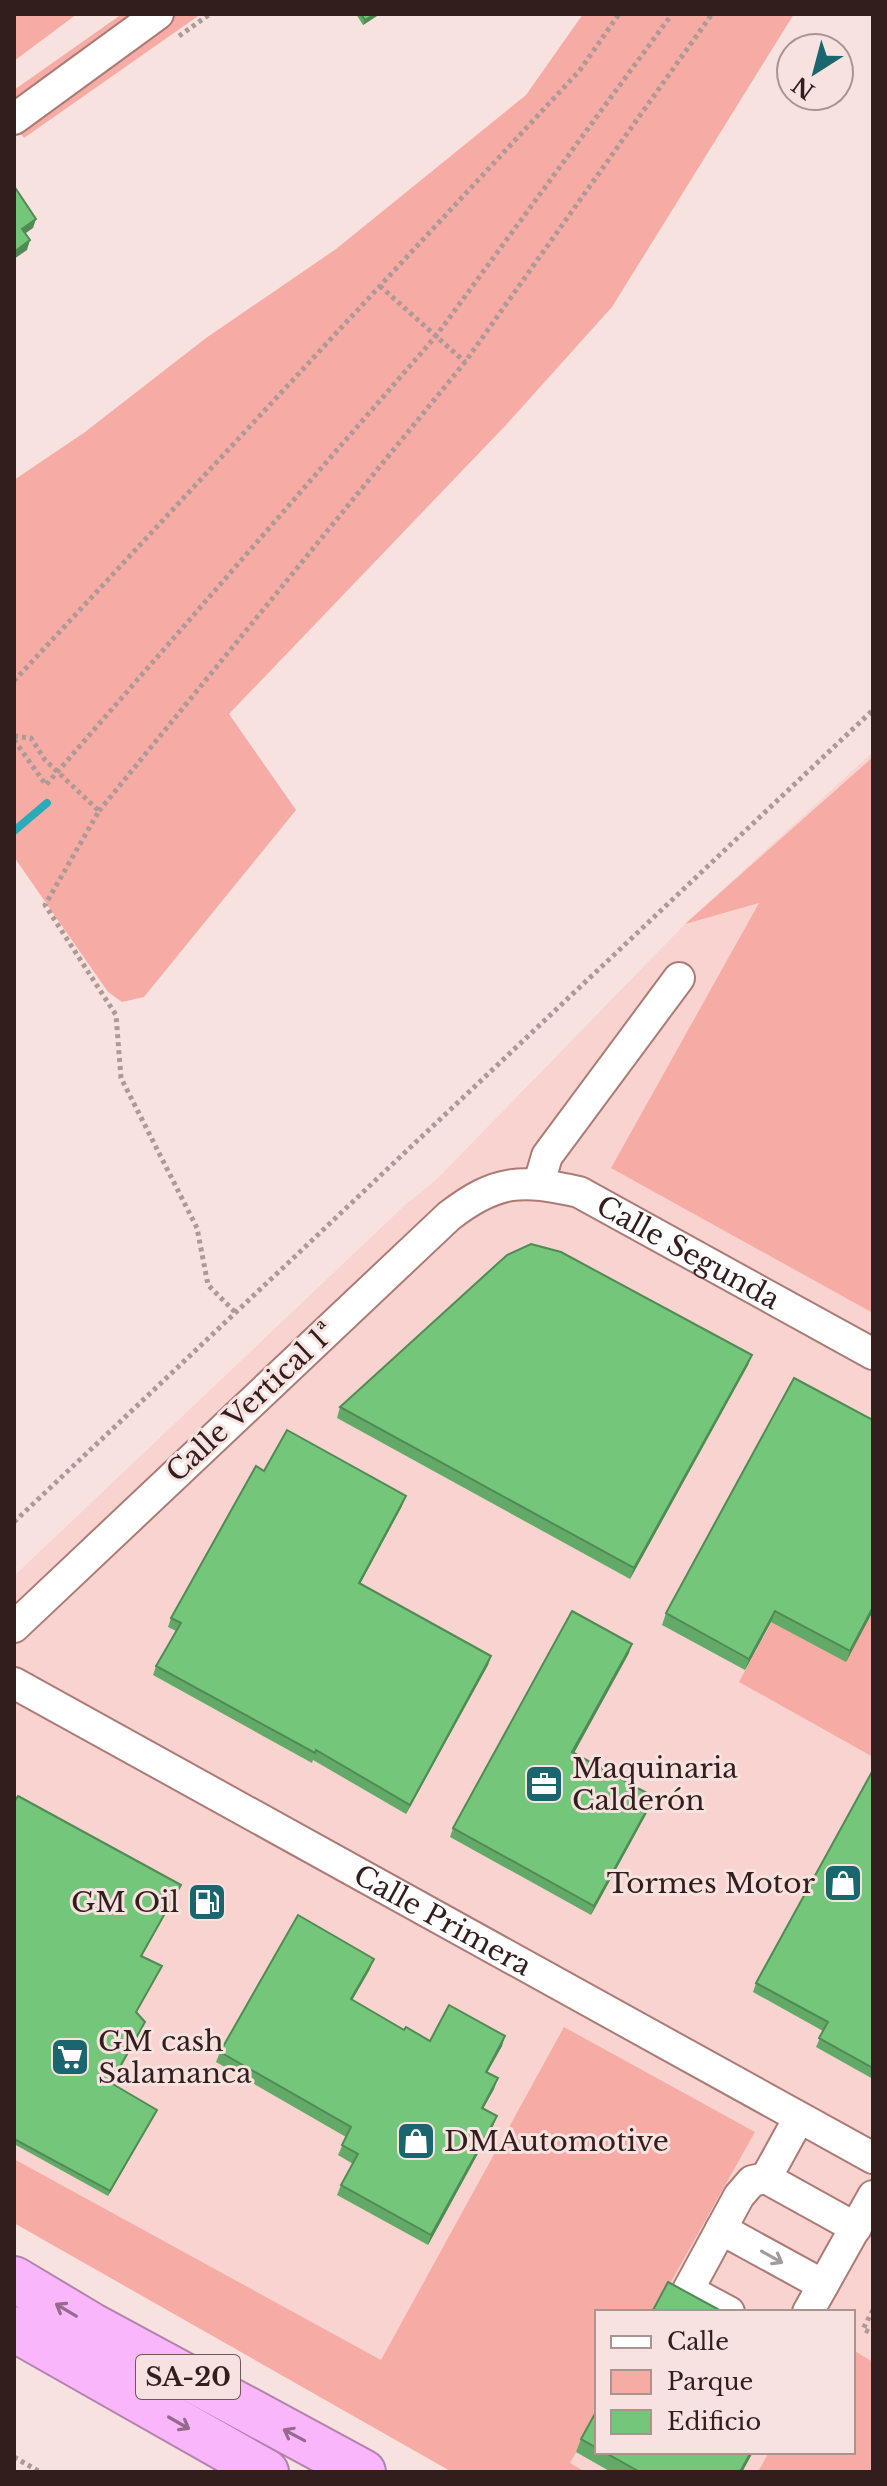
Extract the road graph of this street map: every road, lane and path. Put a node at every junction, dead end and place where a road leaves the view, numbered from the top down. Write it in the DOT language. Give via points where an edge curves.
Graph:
graph roads {
  1 [pos="158,14"];
  2 [pos="619,14"];
  3 [pos="672,14"];
  4 [pos="712,14"];
  5 [pos="14,119"];
  6 [pos="380,286"];
  7 [pos="436,336"];
  8 [pos="465,362"];
  9 [pos="14,681"];
  10 [pos="873,710"];
  11 [pos="14,738"];
  12 [pos="57,771"];
  13 [pos="99,811"];
  14 [pos="679,978"];
  15 [pos="539,1183"];
  16 [pos="495,1187"];
  17 [pos="235,1312"];
  18 [pos="873,1354"];
  19 [pos="14,1522"];
  20 [pos="14,1627"];
  21 [pos="14,1683"];
  22 [pos="799,2118"];
  23 [pos="873,2158"];
  24 [pos="766,2178"];
  25 [pos="873,2196"];
  26 [pos="856,2228"];
  27 [pos="721,2229"];
  28 [pos="14,2279"];
  29 [pos="823,2285"];
  30 [pos="725,2310"];
  31 [pos="809,2310"];
  32 [pos="873,2310"];
  33 [pos="14,2329"];
  34 [pos="873,2334"];
  35 [pos="14,2457"];
  36 [pos="40,2472"];
  37 [pos="266,2472"];
  38 [pos="363,2472"];
  1 -- 5 [label="street"];
  2 -- 6 [label="path" via="580,70"];
  3 -- 7 [label="path"];
  4 -- 8 [label="path"];
  6 -- 7 [label="path"];
  6 -- 9 [label="path"];
  7 -- 8 [label="path"];
  7 -- 12 [label="path"];
  8 -- 13 [label="path"];
  10 -- 17 [label="path"];
  11 -- 12 [label="path" via="31,738"];
  11 -- 12 [label="path" via="46,785"];
  12 -- 13 [label="path"];
  13 -- 17 [label="path" via="45,905 116,1015 121,1078 197,1228 208,1285"];
  14 -- 15 [label="street" via="547,1156"];
  15 -- 16 [label="street, Calle Segunda"];
  15 -- 18 [label="street, Calle Segunda" via="579,1192"];
  16 -- 20 [label="street, Calle Vertical 1ª" via="449,1216"];
  17 -- 19 [label="path"];
  21 -- 22 [label="street, Calle Primera"];
  22 -- 23 [label="street, Calle Primera"];
  22 -- 24 [label="street"];
  24 -- 26 [label="street"];
  24 -- 27 [label="street" via="752,2181"];
  25 -- 26 [label="street"];
  26 -- 29 [label="street"];
  27 -- 29 [label="street, one-way"];
  27 -- 30 [label="street" via="688,2290"];
  38 -- 28 [label="highway, SA-20, one-way"];
  29 -- 31 [label="street"];
  32 -- 34 [label="path" via="863,2329"];
  33 -- 37 [label="highway, SA-20, one-way"];
  35 -- 36 [label="path"];
}
